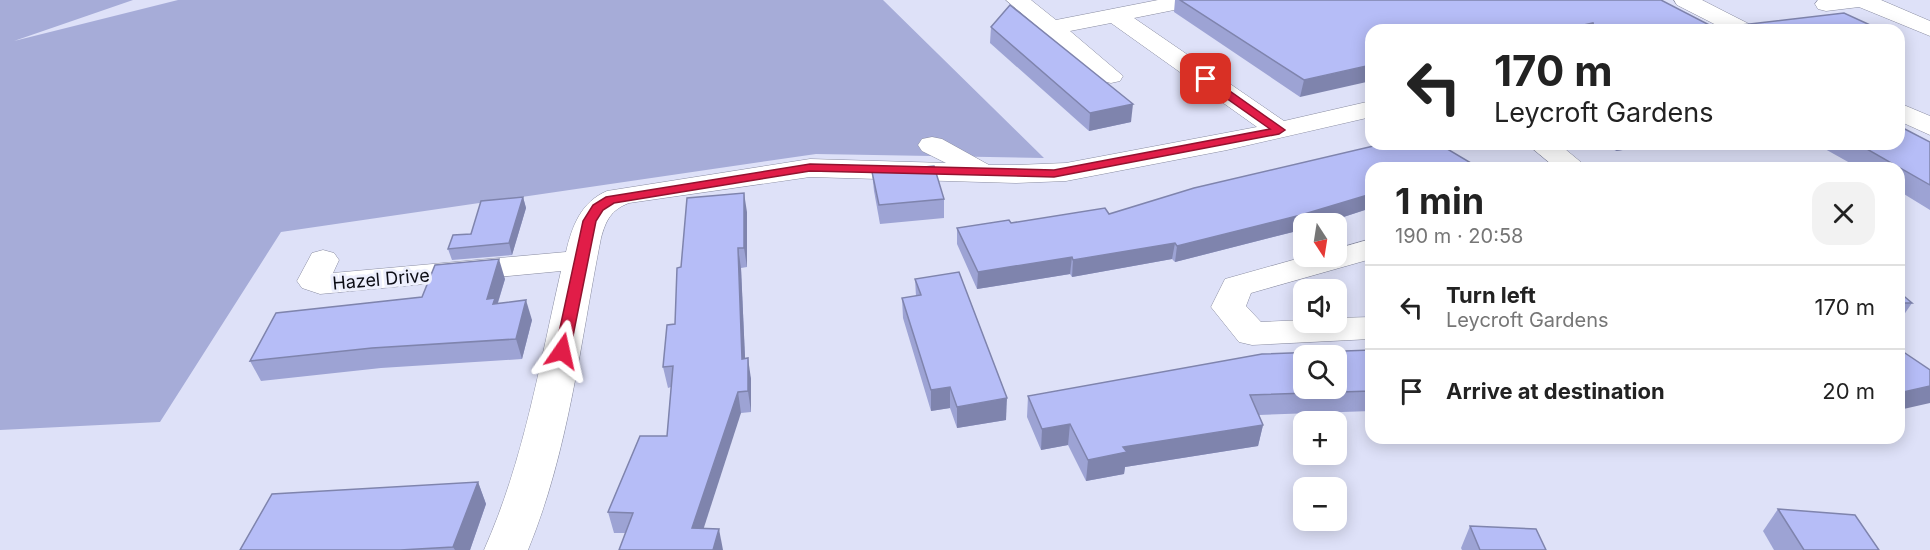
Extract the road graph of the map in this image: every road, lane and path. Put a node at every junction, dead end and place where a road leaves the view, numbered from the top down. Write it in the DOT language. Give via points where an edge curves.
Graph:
graph roads {
  1 [pos="1017,0"];
  2 [pos="1191,0"];
  3 [pos="1685,0"];
  4 [pos="1826,4"];
  5 [pos="1115,15"];
  6 [pos="1731,24"];
  7 [pos="1925,27"];
  8 [pos="1052,28"];
  9 [pos="1111,76"];
  10 [pos="1365,110"];
  11 [pos="1279,130"];
  12 [pos="932,145"];
  13 [pos="1549,150"];
  14 [pos="1566,162"];
  15 [pos="986,173"];
  16 [pos="1365,251"];
  17 [pos="323,260"];
  18 [pos="580,260"];
  19 [pos="1365,328"];
  20 [pos="506,550"];
  1 -- 8 [label="street"];
  2 -- 5 [label="street"];
  3 -- 6 [label="street"];
  4 -- 7 [label="street" via="1862,0"];
  5 -- 8 [label="street"];
  5 -- 11 [label="street"];
  8 -- 9 [label="street"];
  10 -- 11 [label="street"];
  11 -- 15 [label="street" via="1066,172"];
  12 -- 15 [label="street"];
  13 -- 14 [label="street"];
  15 -- 18 [label="street" via="803,168 617,197 603,202 593,214"];
  16 -- 19 [label="street" via="1237,286 1228,307 1252,334"];
  17 -- 18 [label="street, Hazel Drive" via="314,278 320,284"];
  18 -- 20 [label="street" via="547,432 528,496"];
}
